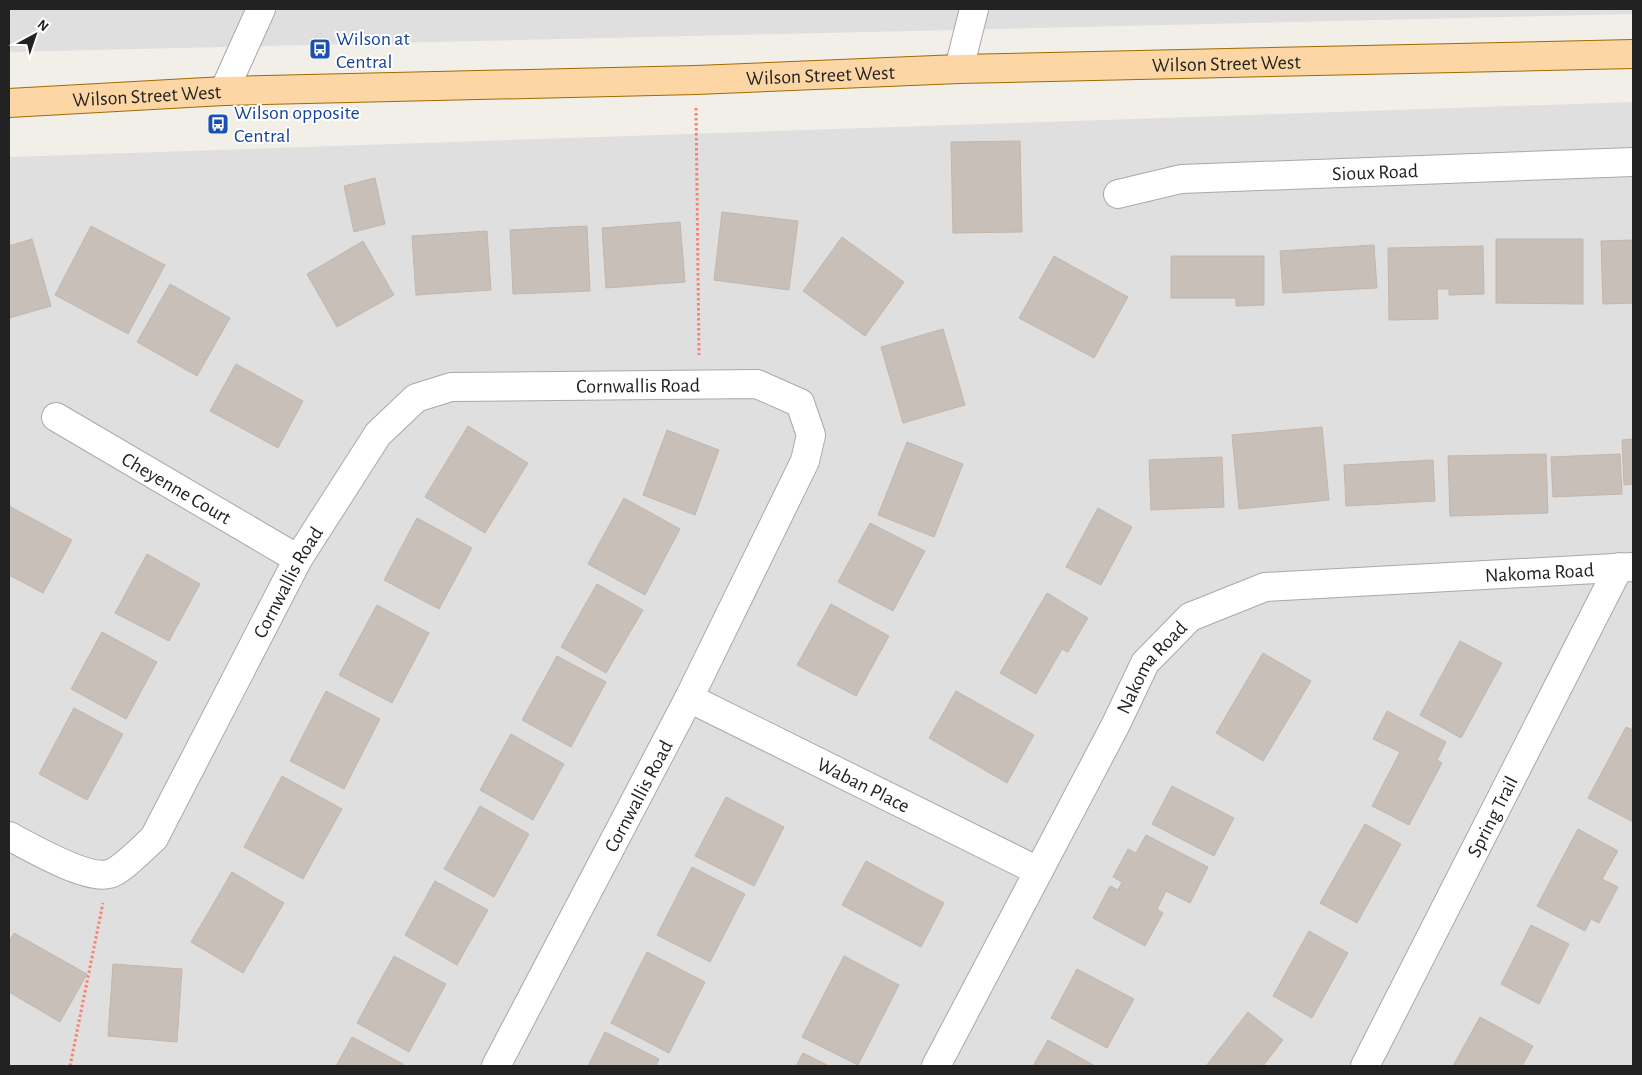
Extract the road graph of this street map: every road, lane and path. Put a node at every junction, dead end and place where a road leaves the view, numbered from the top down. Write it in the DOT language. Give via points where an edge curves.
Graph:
graph roads {
  1 [pos="261,9"];
  2 [pos="974,9"];
  3 [pos="1633,54"];
  4 [pos="959,69"];
  5 [pos="696,80"];
  6 [pos="224,91"];
  7 [pos="9,103"];
  8 [pos="1633,162"];
  9 [pos="1118,194"];
  10 [pos="699,385"];
  11 [pos="56,417"];
  12 [pos="298,559"];
  13 [pos="1626,567"];
  14 [pos="689,698"];
  15 [pos="9,836"];
  16 [pos="1038,871"];
  17 [pos="109,874"];
  18 [pos="70,1066"];
  19 [pos="496,1066"];
  20 [pos="936,1066"];
  21 [pos="1365,1066"];
  1 -- 6 [label="street"];
  2 -- 4 [label="street"];
  3 -- 4 [label="main road, Wilson Street West"];
  4 -- 5 [label="main road, Wilson Street West"];
  5 -- 6 [label="main road, Wilson Street West"];
  5 -- 10 [label="path"];
  6 -- 7 [label="main road, Wilson Street West"];
  8 -- 9 [label="street, Sioux Road" via="1181,179"];
  10 -- 12 [label="street, Cornwallis Road" via="451,387 416,398 378,434"];
  10 -- 14 [label="street, Cornwallis Road" via="757,384 800,403 811,435 805,461"];
  11 -- 12 [label="street, Cheyenne Court"];
  12 -- 17 [label="street, Cornwallis Road" via="154,838"];
  13 -- 16 [label="street, Nakoma Road" via="1265,587 1190,617 1145,664 1116,726"];
  13 -- 21 [label="street, Spring Trail"];
  14 -- 16 [label="street, Waban Place"];
  14 -- 19 [label="street, Cornwallis Road"];
  15 -- 17 [label="street" via="82,872"];
  16 -- 20 [label="street, Nakoma Road"];
  17 -- 18 [label="path"];
}
